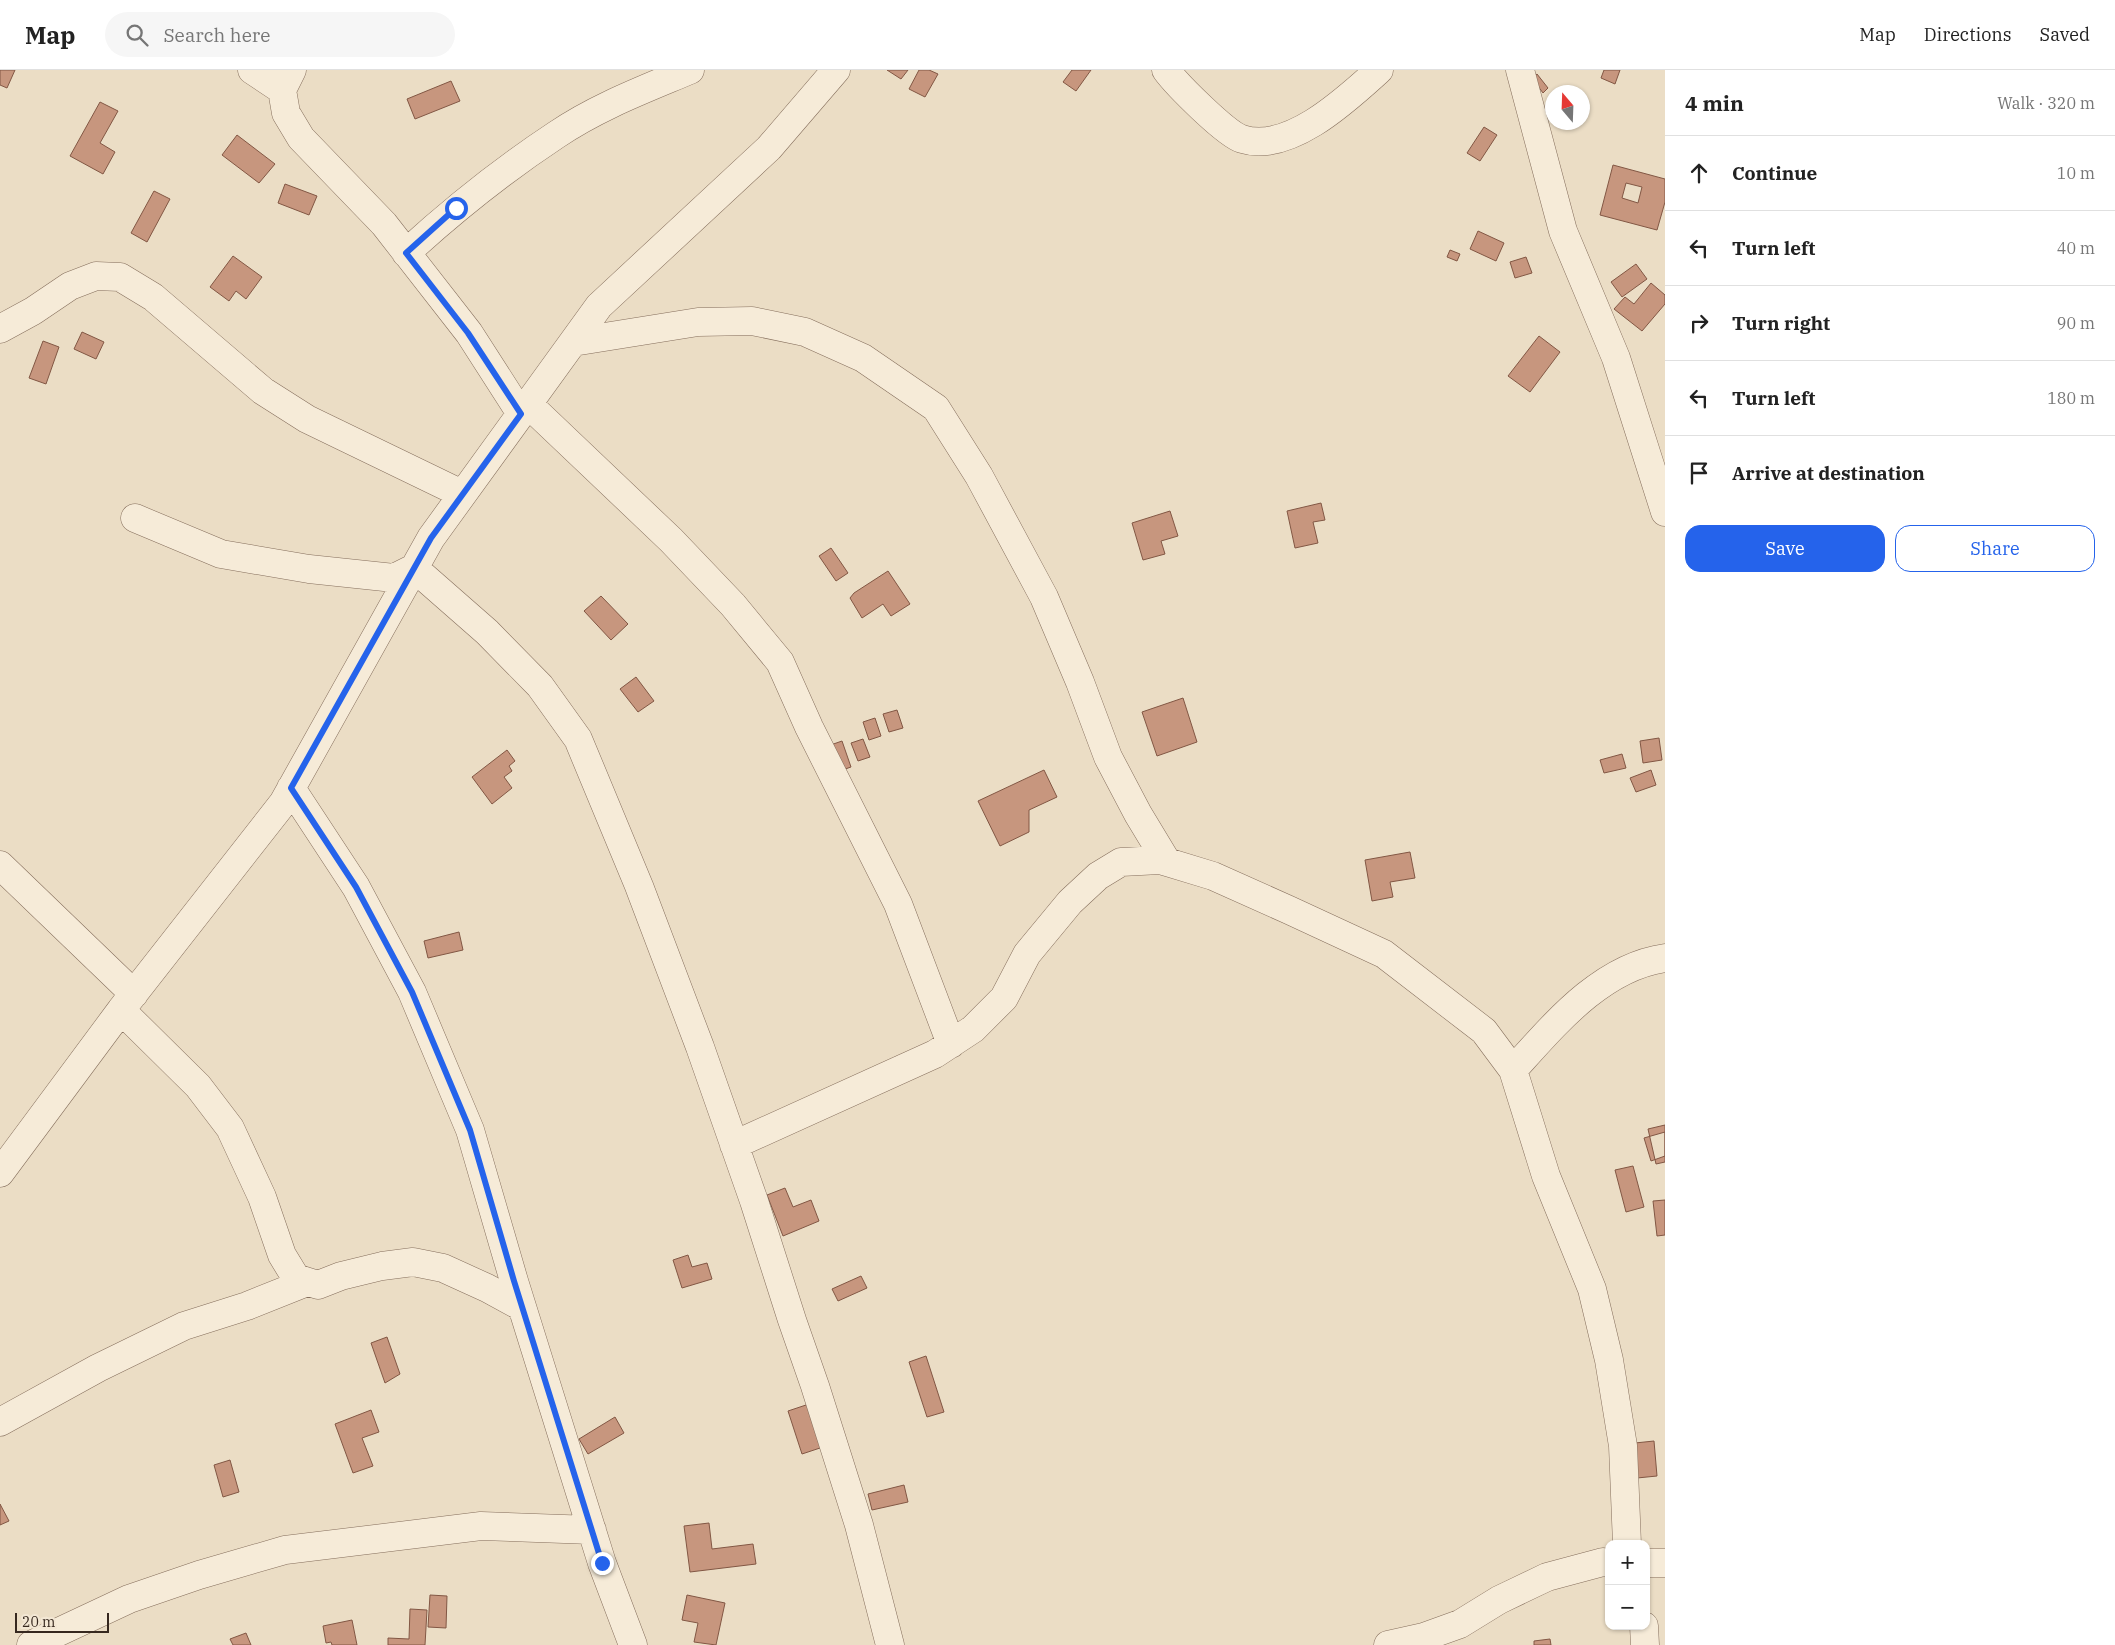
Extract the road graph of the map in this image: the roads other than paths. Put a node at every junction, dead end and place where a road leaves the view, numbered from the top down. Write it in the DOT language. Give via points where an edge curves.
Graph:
graph roads {
  1 [pos="252,70"];
  2 [pos="690,70"];
  3 [pos="1166,70"];
  4 [pos="1379,70"];
  5 [pos="1520,70"];
  6 [pos="832,72"];
  7 [pos="287,80"];
  8 [pos="406,253"];
  9 [pos="0,329"];
  10 [pos="573,342"];
  11 [pos="525,409"];
  12 [pos="462,494"];
  13 [pos="1665,512"];
  14 [pos="135,518"];
  15 [pos="414,568"];
  16 [pos="291,788"];
  17 [pos="1168,862"];
  18 [pos="0,865"];
  19 [pos="1665,958"];
  20 [pos="128,1002"];
  21 [pos="951,1044"];
  22 [pos="1513,1070"];
  23 [pos="734,1145"];
  24 [pos="0,1173"];
  25 [pos="307,1282"];
  26 [pos="522,1307"];
  27 [pos="0,1422"];
  28 [pos="592,1530"];
  29 [pos="1627,1540"];
  30 [pos="1605,1562"];
  31 [pos="1650,1563"];
  32 [pos="1665,1563"];
  33 [pos="1644,1630"];
  34 [pos="1425,1641"];
  35 [pos="31,1645"];
  36 [pos="633,1645"];
  37 [pos="890,1645"];
  38 [pos="1388,1645"];
  39 [pos="1645,1645"];
  1 -- 7 [label="street"];
  2 -- 8 [label="street" via="614,103 557,134 456,208"];
  3 -- 4 [label="street" via="1206,112 1240,139 1262,142 1298,132 1341,104"];
  5 -- 13 [label="street" via="1563,231 1616,358"];
  6 -- 10 [label="street" via="769,148 599,306"];
  7 -- 8 [label="street" via="286,113 301,138 384,224"];
  8 -- 11 [label="street"];
  9 -- 12 [label="street" via="70,286 96,276 120,277 153,296 263,391 307,419"];
  10 -- 11 [label="street"];
  10 -- 17 [label="street" via="698,322 752,321 805,332 863,358 936,408 979,476 1044,597 1108,757"];
  11 -- 12 [label="street"];
  11 -- 21 [label="street" via="671,540 733,605 780,662 898,904"];
  12 -- 15 [label="street"];
  14 -- 15 [label="street" via="221,554 309,569 394,578"];
  15 -- 16 [label="street"];
  15 -- 23 [label="street" via="487,632 540,686 578,739 639,886"];
  16 -- 20 [label="street"];
  16 -- 26 [label="street" via="356,887 412,992 470,1130"];
  17 -- 21 [label="street" via="1122,862 1098,876 1070,902 1027,954 1004,998 973,1029"];
  17 -- 22 [label="street" via="1213,876 1384,954 1484,1031"];
  18 -- 20 [label="street"];
  19 -- 22 [label="street" via="1648,960 1607,981 1565,1013"];
  20 -- 24 [label="street"];
  20 -- 25 [label="street" via="230,1128 262,1197 282,1255 296,1278"];
  21 -- 23 [label="street" via="854,1092"];
  22 -- 29 [label="street" via="1546,1176 1592,1289 1609,1360 1623,1446"];
  23 -- 37 [label="street" via="816,1386 859,1525"];
  25 -- 26 [label="street" via="318,1285 382,1266 413,1262 443,1268"];
  25 -- 27 [label="street" via="184,1326 98,1368"];
  26 -- 28 [label="street"];
  28 -- 35 [label="street" via="480,1526 285,1550 129,1600"];
  28 -- 36 [label="street"];
  30 -- 34 [label="street" via="1547,1577"];
  31 -- 32 [label="street"];
  33 -- 39 [label="street"];
  34 -- 38 [label="street"];
}
